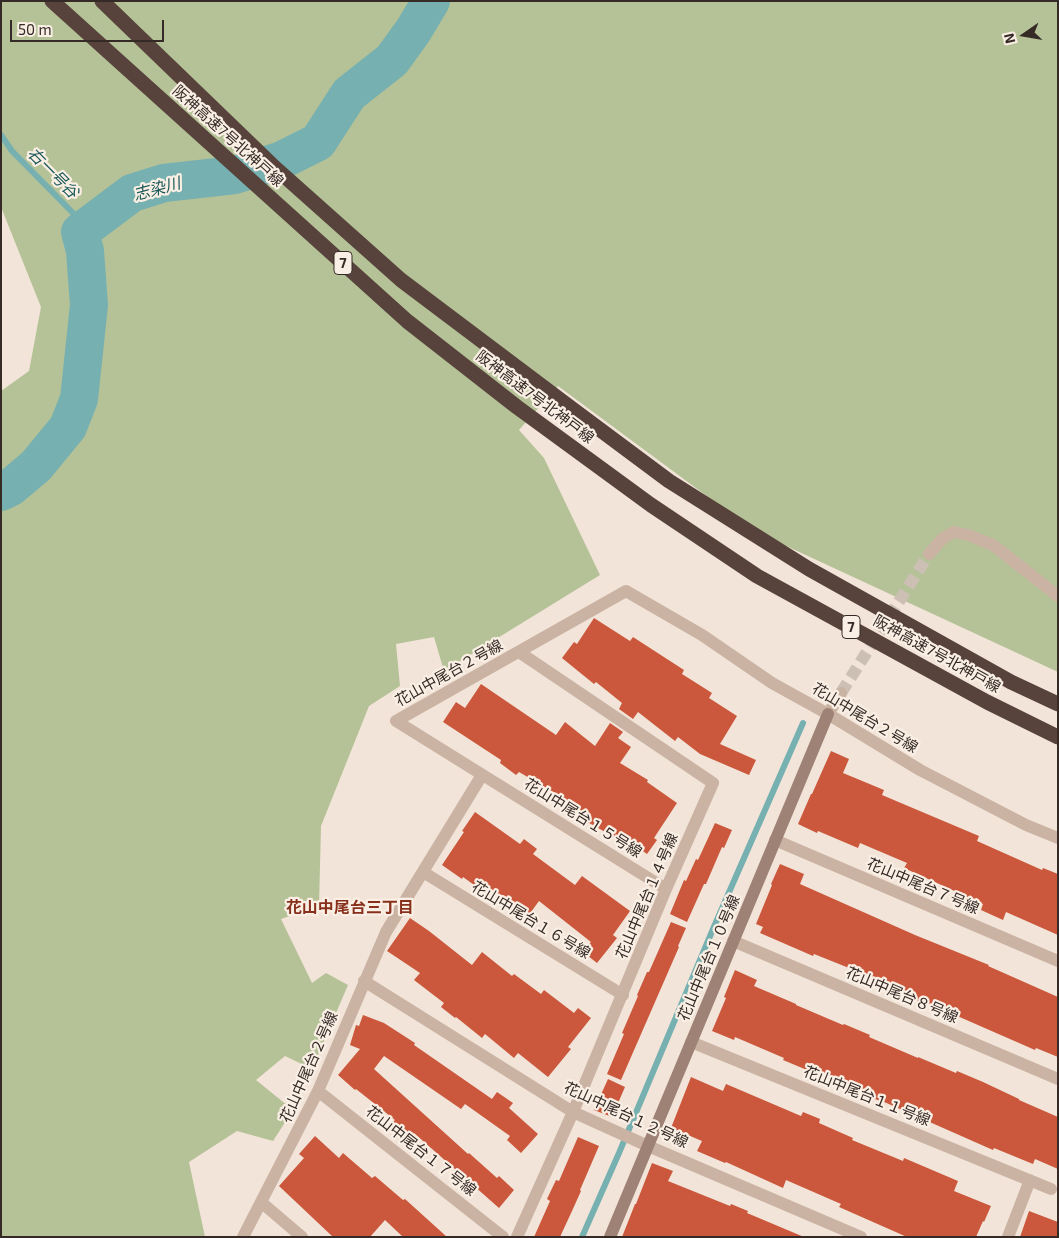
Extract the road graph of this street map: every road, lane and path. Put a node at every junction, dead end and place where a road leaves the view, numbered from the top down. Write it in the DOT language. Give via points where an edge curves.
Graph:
graph roads {
  1 [pos="52,1"];
  2 [pos="102,1"];
  3 [pos="929,554"];
  4 [pos="1058,596"];
  5 [pos="519,652"];
  6 [pos="841,693"];
  7 [pos="1058,704"];
  8 [pos="828,714"];
  9 [pos="1058,737"];
  10 [pos="482,775"];
  11 [pos="1058,838"];
  12 [pos="775,840"];
  13 [pos="423,872"];
  14 [pos="666,889"];
  15 [pos="733,941"];
  16 [pos="1058,961"];
  17 [pos="364,980"];
  18 [pos="623,995"];
  19 [pos="692,1042"];
  20 [pos="1058,1079"];
  21 [pos="318,1091"];
  22 [pos="574,1112"];
  23 [pos="643,1144"];
  24 [pos="1030,1180"];
  25 [pos="1051,1189"];
  26 [pos="261,1202"];
  27 [pos="243,1237"];
  28 [pos="302,1237"];
  29 [pos="503,1237"];
  30 [pos="517,1237"];
  31 [pos="610,1237"];
  32 [pos="861,1237"];
  33 [pos="1008,1237"];
  1 -- 9 [label="highway, 阪神高速7号北神戸線 / 7" via="407,322 651,506 757,576 987,702"];
  2 -- 7 [label="highway, 阪神高速7号北神戸線 / 7" via="272,165 401,280 669,481 809,569 1010,682"];
  3 -- 4 [label="street" via="942,538 954,532 968,535 992,545"];
  5 -- 8 [label="street, 花山中尾台２号線" via="626,592"];
  5 -- 10 [label="street, 花山中尾台２号線" via="396,722"];
  5 -- 14 [label="street, 花山中尾台１４号線" via="713,783"];
  6 -- 8 [label="street, 花山中尾台１０号線"];
  8 -- 11 [label="street, 花山中尾台２号線" via="929,774 1026,825"];
  8 -- 12 [label="street, 花山中尾台１０号線"];
  10 -- 13 [label="street, 花山中尾台２号線"];
  10 -- 14 [label="street, 花山中尾台１５号線"];
  12 -- 15 [label="street, 花山中尾台１０号線"];
  12 -- 16 [label="street, 花山中尾台７号線"];
  13 -- 17 [label="street, 花山中尾台２号線" via="386,932"];
  13 -- 18 [label="street, 花山中尾台１６号線"];
  14 -- 18 [label="street, 花山中尾台１４号線"];
  15 -- 19 [label="street, 花山中尾台１０号線"];
  15 -- 20 [label="street, 花山中尾台８号線"];
  17 -- 21 [label="street, 花山中尾台２号線"];
  17 -- 22 [label="street, 花山中尾台１２号線"];
  18 -- 22 [label="street, 花山中尾台１４号線"];
  19 -- 23 [label="street, 花山中尾台１０号線"];
  19 -- 24 [label="street, 花山中尾台１１号線"];
  21 -- 26 [label="street, 花山中尾台２号線"];
  21 -- 29 [label="street, 花山中尾台１７号線"];
  22 -- 23 [label="street, 花山中尾台１２号線"];
  22 -- 30 [label="street, 花山中尾台１４号線"];
  23 -- 31 [label="street, 花山中尾台１０号線"];
  23 -- 32 [label="street, 花山中尾台１２号線"];
  24 -- 25 [label="street, 花山中尾台１１号線"];
  24 -- 33 [label="street"];
  26 -- 27 [label="street, 花山中尾台２号線"];
  26 -- 28 [label="street"];
}
